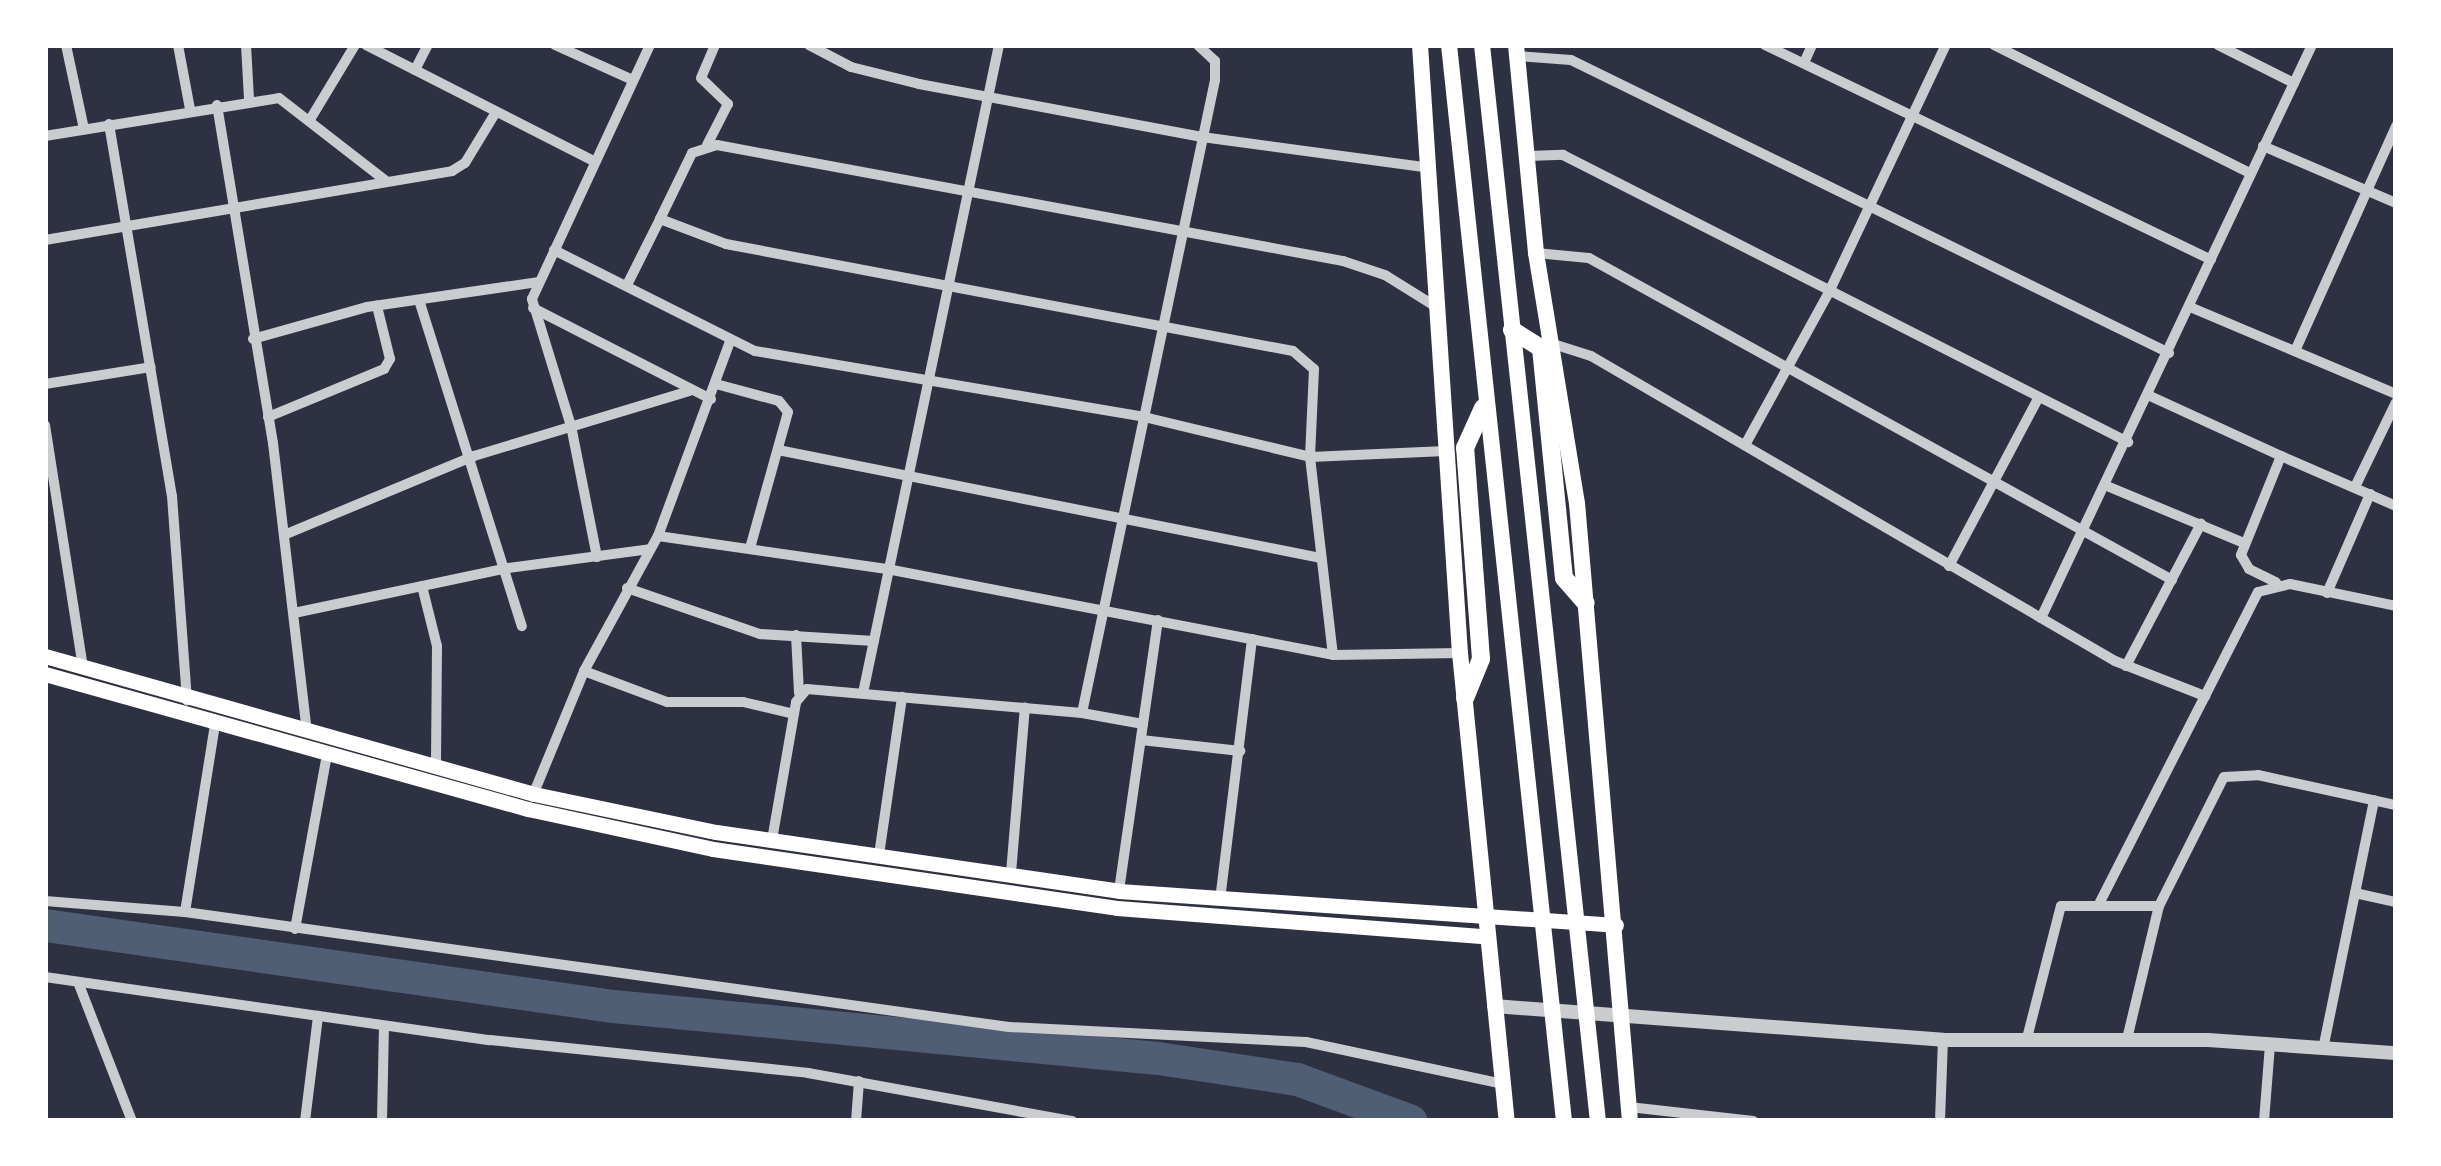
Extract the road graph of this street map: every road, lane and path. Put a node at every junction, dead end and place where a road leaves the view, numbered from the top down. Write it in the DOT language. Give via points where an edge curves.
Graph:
graph roads {
  1 [pos="67,45"];
  2 [pos="178,45"];
  3 [pos="246,45"];
  4 [pos="355,45"];
  5 [pos="366,45"];
  6 [pos="428,45"];
  7 [pos="555,45"];
  8 [pos="650,45"];
  9 [pos="715,45"];
  10 [pos="999,45"];
  11 [pos="1198,45"];
  12 [pos="1420,45"];
  13 [pos="1449,45"];
  14 [pos="1482,45"];
  15 [pos="1765,45"];
  16 [pos="1812,45"];
  17 [pos="1946,45"];
  18 [pos="1994,45"];
  19 [pos="2218,45"];
  20 [pos="2312,45"];
  21 [pos="816,47"];
  22 [pos="1517,50"];
  23 [pos="1804,62"];
  24 [pos="415,70"];
  25 [pos="633,80"];
  26 [pos="2294,83"];
  27 [pos="988,95"];
  28 [pos="249,98"];
  29 [pos="217,105"];
  30 [pos="190,109"];
  31 [pos="496,112"];
  32 [pos="1911,116"];
  33 [pos="311,118"];
  34 [pos="109,124"];
  35 [pos="2396,126"];
  36 [pos="84,129"];
  37 [pos="45,136"];
  38 [pos="1202,137"];
  39 [pos="707,146"];
  40 [pos="2263,146"];
  41 [pos="1528,156"];
  42 [pos="595,161"];
  43 [pos="1431,168"];
  44 [pos="2250,173"];
  45 [pos="386,181"];
  46 [pos="2368,189"];
  47 [pos="965,190"];
  48 [pos="232,202"];
  49 [pos="1871,202"];
  50 [pos="2396,202"];
  51 [pos="660,219"];
  52 [pos="129,224"];
  53 [pos="1182,229"];
  54 [pos="45,240"];
  55 [pos="554,250"];
  56 [pos="1536,253"];
  57 [pos="2211,260"];
  58 [pos="539,283"];
  59 [pos="628,284"];
  60 [pos="944,284"];
  61 [pos="1829,292"];
  62 [pos="418,300"];
  63 [pos="377,306"];
  64 [pos="533,308"];
  65 [pos="2190,308"];
  66 [pos="1440,310"];
  67 [pos="1161,324"];
  68 [pos="1513,330"];
  69 [pos="253,339"];
  70 [pos="730,341"];
  71 [pos="1549,343"];
  72 [pos="2295,351"];
  73 [pos="2169,353"];
  74 [pos="1788,366"];
  75 [pos="151,367"];
  76 [pos="927,379"];
  77 [pos="45,384"];
  78 [pos="716,384"];
  79 [pos="689,391"];
  80 [pos="2150,396"];
  81 [pos="2038,397"];
  82 [pos="2396,398"];
  83 [pos="711,399"];
  84 [pos="1483,408"];
  85 [pos="268,417"];
  86 [pos="1144,417"];
  87 [pos="45,425"];
  88 [pos="571,426"];
  89 [pos="2128,442"];
  90 [pos="1745,445"];
  91 [pos="778,450"];
  92 [pos="1446,451"];
  93 [pos="474,456"];
  94 [pos="2281,456"];
  95 [pos="1310,458"];
  96 [pos="909,475"];
  97 [pos="1996,485"];
  98 [pos="2107,486"];
  99 [pos="2355,487"];
  100 [pos="2370,494"];
  101 [pos="2396,506"];
  102 [pos="1124,513"];
  103 [pos="2201,524"];
  104 [pos="2084,533"];
  105 [pos="284,536"];
  106 [pos="658,536"];
  107 [pos="2244,543"];
  108 [pos="651,548"];
  109 [pos="750,548"];
  110 [pos="597,556"];
  111 [pos="1322,558"];
  112 [pos="1949,566"];
  113 [pos="508,568"];
  114 [pos="887,569"];
  115 [pos="2172,580"];
  116 [pos="2279,583"];
  117 [pos="422,586"];
  118 [pos="627,588"];
  119 [pos="2327,593"];
  120 [pos="1586,603"];
  121 [pos="2396,606"];
  122 [pos="1105,609"];
  123 [pos="294,614"];
  124 [pos="2041,618"];
  125 [pos="1158,620"];
  126 [pos="522,626"];
  127 [pos="796,635"];
  128 [pos="1252,639"];
  129 [pos="874,641"];
  130 [pos="1460,653"];
  131 [pos="1333,655"];
  132 [pos="45,656"];
  133 [pos="2126,666"];
  134 [pos="83,669"];
  135 [pos="584,671"];
  136 [pos="45,674"];
  137 [pos="799,693"];
  138 [pos="863,693"];
  139 [pos="2205,696"];
  140 [pos="902,697"];
  141 [pos="1465,698"];
  142 [pos="187,700"];
  143 [pos="1025,708"];
  144 [pos="1082,713"];
  145 [pos="794,714"];
  146 [pos="215,724"];
  147 [pos="1143,724"];
  148 [pos="307,731"];
  149 [pos="1141,740"];
  150 [pos="1240,751"];
  151 [pos="328,754"];
  152 [pos="436,764"];
  153 [pos="2374,800"];
  154 [pos="531,802"];
  155 [pos="2396,805"];
  156 [pos="772,840"];
  157 [pos="879,855"];
  158 [pos="1011,873"];
  159 [pos="1119,890"];
  160 [pos="2355,893"];
  161 [pos="1220,900"];
  162 [pos="45,901"];
  163 [pos="2100,902"];
  164 [pos="2396,902"];
  165 [pos="2158,906"];
  166 [pos="185,912"];
  167 [pos="1616,925"];
  168 [pos="1484,928"];
  169 [pos="295,929"];
  170 [pos="45,977"];
  171 [pos="78,982"];
  172 [pos="1494,1006"];
  173 [pos="1624,1010"];
  174 [pos="318,1016"];
  175 [pos="384,1026"];
  176 [pos="2026,1038"];
  177 [pos="2127,1039"];
  178 [pos="1942,1040"];
  179 [pos="2270,1044"];
  180 [pos="2324,1049"];
  181 [pos="2396,1053"];
  182 [pos="859,1082"];
  183 [pos="1503,1084"];
  184 [pos="1629,1114"];
  185 [pos="132,1121"];
  186 [pos="305,1121"];
  187 [pos="382,1121"];
  188 [pos="856,1121"];
  189 [pos="1073,1121"];
  190 [pos="1507,1121"];
  191 [pos="1564,1121"];
  192 [pos="1598,1121"];
  193 [pos="1753,1121"];
  194 [pos="1940,1121"];
  195 [pos="2264,1121"];
  1 -- 36 [label="street"];
  2 -- 30 [label="street"];
  3 -- 28 [label="street"];
  4 -- 33 [label="street"];
  5 -- 24 [label="street"];
  6 -- 24 [label="street"];
  7 -- 25 [label="street"];
  8 -- 25 [label="street"];
  9 -- 39 [label="street" via="701,78 728,104"];
  10 -- 27 [label="street"];
  11 -- 38 [label="street" via="1216,71"];
  12 -- 43 [label="main road"];
  13 -- 84 [label="main road"];
  14 -- 68 [label="main road"];
  15 -- 23 [label="street"];
  16 -- 23 [label="street"];
  17 -- 32 [label="street"];
  18 -- 44 [label="street"];
  19 -- 26 [label="street"];
  20 -- 26 [label="street"];
  21 -- 27 [label="street" via="878,75"];
  22 -- 41 [label="main road"];
  22 -- 49 [label="street" via="1571,60"];
  23 -- 32 [label="street"];
  24 -- 31 [label="street"];
  25 -- 42 [label="street"];
  26 -- 40 [label="street"];
  27 -- 38 [label="street"];
  27 -- 47 [label="street"];
  28 -- 29 [label="street"];
  28 -- 33 [label="street" via="279,98"];
  29 -- 30 [label="street"];
  29 -- 48 [label="street"];
  30 -- 34 [label="street"];
  31 -- 42 [label="street"];
  31 -- 45 [label="street" via="465,163"];
  32 -- 49 [label="street"];
  32 -- 57 [label="street"];
  33 -- 45 [label="street"];
  34 -- 36 [label="street"];
  34 -- 52 [label="street"];
  35 -- 46 [label="street"];
  36 -- 37 [label="street"];
  38 -- 43 [label="street"];
  38 -- 53 [label="street"];
  39 -- 47 [label="street"];
  39 -- 51 [label="street" via="692,154"];
  40 -- 44 [label="street"];
  40 -- 46 [label="street"];
  41 -- 56 [label="main road"];
  41 -- 61 [label="street" via="1563,155"];
  42 -- 55 [label="street"];
  43 -- 66 [label="main road"];
  44 -- 57 [label="street"];
  45 -- 48 [label="street"];
  46 -- 50 [label="street"];
  46 -- 72 [label="street"];
  47 -- 53 [label="street"];
  47 -- 60 [label="street"];
  48 -- 52 [label="street"];
  48 -- 69 [label="street"];
  49 -- 61 [label="street"];
  49 -- 73 [label="street"];
  51 -- 59 [label="street"];
  51 -- 60 [label="street" via="726,244"];
  52 -- 54 [label="street"];
  52 -- 75 [label="street"];
  53 -- 66 [label="street" via="1367,268"];
  53 -- 67 [label="street"];
  55 -- 58 [label="street"];
  55 -- 59 [label="street"];
  56 -- 71 [label="main road"];
  56 -- 74 [label="street" via="1589,258"];
  57 -- 65 [label="street"];
  58 -- 62 [label="street"];
  58 -- 64 [label="street"];
  59 -- 70 [label="street"];
  60 -- 67 [label="street"];
  60 -- 76 [label="street"];
  61 -- 74 [label="street"];
  61 -- 81 [label="street"];
  62 -- 63 [label="street"];
  62 -- 93 [label="street"];
  63 -- 69 [label="street"];
  63 -- 85 [label="street" via="390,359 384,369"];
  64 -- 79 [label="street"];
  64 -- 88 [label="street"];
  65 -- 72 [label="street"];
  65 -- 73 [label="street"];
  66 -- 92 [label="main road"];
  67 -- 86 [label="street"];
  67 -- 95 [label="street" via="1312,362"];
  68 -- 120 [label="highway" via="1541,349 1564,578"];
  68 -- 192 [label="main road"];
  69 -- 85 [label="street"];
  70 -- 76 [label="street"];
  70 -- 78 [label="street"];
  71 -- 90 [label="street" via="1591,356"];
  71 -- 120 [label="main road"];
  72 -- 82 [label="street"];
  73 -- 80 [label="street"];
  74 -- 90 [label="street"];
  74 -- 97 [label="street"];
  75 -- 77 [label="street"];
  75 -- 142 [label="street" via="185,616"];
  76 -- 86 [label="street"];
  76 -- 96 [label="street"];
  78 -- 83 [label="street"];
  78 -- 91 [label="street" via="785,406"];
  79 -- 83 [label="street"];
  79 -- 88 [label="street"];
  80 -- 89 [label="street"];
  80 -- 94 [label="street"];
  81 -- 89 [label="street"];
  81 -- 97 [label="street"];
  82 -- 99 [label="street"];
  83 -- 106 [label="street"];
  84 -- 141 [label="highway" via="1465,448 1481,659"];
  84 -- 191 [label="main road"];
  85 -- 105 [label="street"];
  86 -- 95 [label="street"];
  86 -- 102 [label="street"];
  87 -- 134 [label="street"];
  88 -- 93 [label="street"];
  88 -- 110 [label="street"];
  89 -- 98 [label="street"];
  90 -- 112 [label="street"];
  91 -- 96 [label="street"];
  91 -- 109 [label="street"];
  92 -- 95 [label="street"];
  92 -- 130 [label="main road"];
  93 -- 105 [label="street"];
  93 -- 113 [label="street"];
  94 -- 99 [label="street"];
  94 -- 107 [label="street"];
  95 -- 111 [label="street"];
  96 -- 102 [label="street"];
  96 -- 114 [label="street"];
  97 -- 104 [label="street"];
  97 -- 112 [label="street"];
  98 -- 103 [label="street"];
  98 -- 104 [label="street"];
  99 -- 100 [label="street"];
  100 -- 101 [label="street"];
  100 -- 119 [label="street"];
  102 -- 111 [label="street"];
  102 -- 122 [label="street"];
  103 -- 107 [label="street"];
  103 -- 115 [label="street"];
  104 -- 115 [label="street"];
  104 -- 124 [label="street"];
  105 -- 123 [label="street"];
  106 -- 108 [label="street"];
  106 -- 109 [label="street"];
  107 -- 116 [label="street" via="2244,565"];
  108 -- 110 [label="street"];
  108 -- 118 [label="street"];
  109 -- 114 [label="street"];
  110 -- 113 [label="street"];
  111 -- 131 [label="street"];
  112 -- 124 [label="street"];
  113 -- 117 [label="street"];
  113 -- 126 [label="street"];
  114 -- 122 [label="street"];
  114 -- 129 [label="street"];
  115 -- 133 [label="street"];
  116 -- 119 [label="street"];
  116 -- 139 [label="street" via="2258,592"];
  117 -- 123 [label="street"];
  117 -- 152 [label="street" via="438,661"];
  118 -- 127 [label="street" via="749,631"];
  118 -- 135 [label="street"];
  119 -- 121 [label="street"];
  120 -- 167 [label="main road"];
  122 -- 125 [label="street"];
  122 -- 144 [label="street"];
  123 -- 148 [label="street"];
  124 -- 133 [label="street"];
  125 -- 128 [label="street"];
  125 -- 147 [label="street"];
  127 -- 129 [label="street"];
  127 -- 137 [label="street"];
  128 -- 131 [label="street"];
  128 -- 150 [label="street"];
  129 -- 138 [label="street"];
  130 -- 131 [label="street"];
  130 -- 141 [label="main road"];
  132 -- 134 [label="main road"];
  133 -- 139 [label="street"];
  134 -- 142 [label="main road"];
  135 -- 145 [label="street" via="667,702 743,702"];
  135 -- 154 [label="street"];
  136 -- 146 [label="main road"];
  137 -- 138 [label="street"];
  137 -- 145 [label="street"];
  138 -- 140 [label="street"];
  139 -- 163 [label="street"];
  140 -- 143 [label="street"];
  140 -- 157 [label="street"];
  141 -- 168 [label="main road"];
  142 -- 148 [label="main road"];
  143 -- 144 [label="street"];
  143 -- 158 [label="street"];
  144 -- 147 [label="street"];
  145 -- 156 [label="street"];
  146 -- 151 [label="main road"];
  146 -- 166 [label="street"];
  147 -- 149 [label="street"];
  148 -- 152 [label="main road"];
  149 -- 150 [label="street"];
  149 -- 159 [label="street"];
  150 -- 161 [label="street"];
  151 -- 154 [label="main road"];
  151 -- 169 [label="street"];
  152 -- 154 [label="main road"];
  153 -- 155 [label="street"];
  153 -- 160 [label="street"];
  153 -- 165 [label="street" via="2258,775 2224,777"];
  154 -- 156 [label="main road"];
  154 -- 168 [label="main road" via="713,849 1117,908"];
  156 -- 157 [label="main road"];
  157 -- 158 [label="main road"];
  158 -- 159 [label="main road"];
  159 -- 161 [label="main road"];
  160 -- 164 [label="street"];
  160 -- 180 [label="street"];
  161 -- 168 [label="main road"];
  162 -- 166 [label="street"];
  163 -- 165 [label="street"];
  163 -- 176 [label="street" via="2066,902 2057,913"];
  165 -- 177 [label="street"];
  166 -- 169 [label="street"];
  167 -- 168 [label="main road"];
  167 -- 173 [label="main road"];
  168 -- 172 [label="main road"];
  169 -- 183 [label="street" via="1010,1027 1306,1042"];
  170 -- 171 [label="street"];
  171 -- 174 [label="street"];
  171 -- 185 [label="street"];
  172 -- 173 [label="street"];
  172 -- 183 [label="main road"];
  173 -- 178 [label="street"];
  173 -- 184 [label="main road"];
  174 -- 175 [label="street"];
  174 -- 186 [label="street"];
  175 -- 182 [label="street"];
  175 -- 187 [label="street"];
  176 -- 177 [label="street"];
  176 -- 178 [label="street"];
  177 -- 179 [label="street"];
  178 -- 194 [label="street"];
  179 -- 180 [label="street"];
  179 -- 195 [label="street"];
  180 -- 181 [label="street"];
  182 -- 188 [label="street"];
  182 -- 189 [label="street"];
  183 -- 190 [label="main road"];
  184 -- 193 [label="street"];
}
